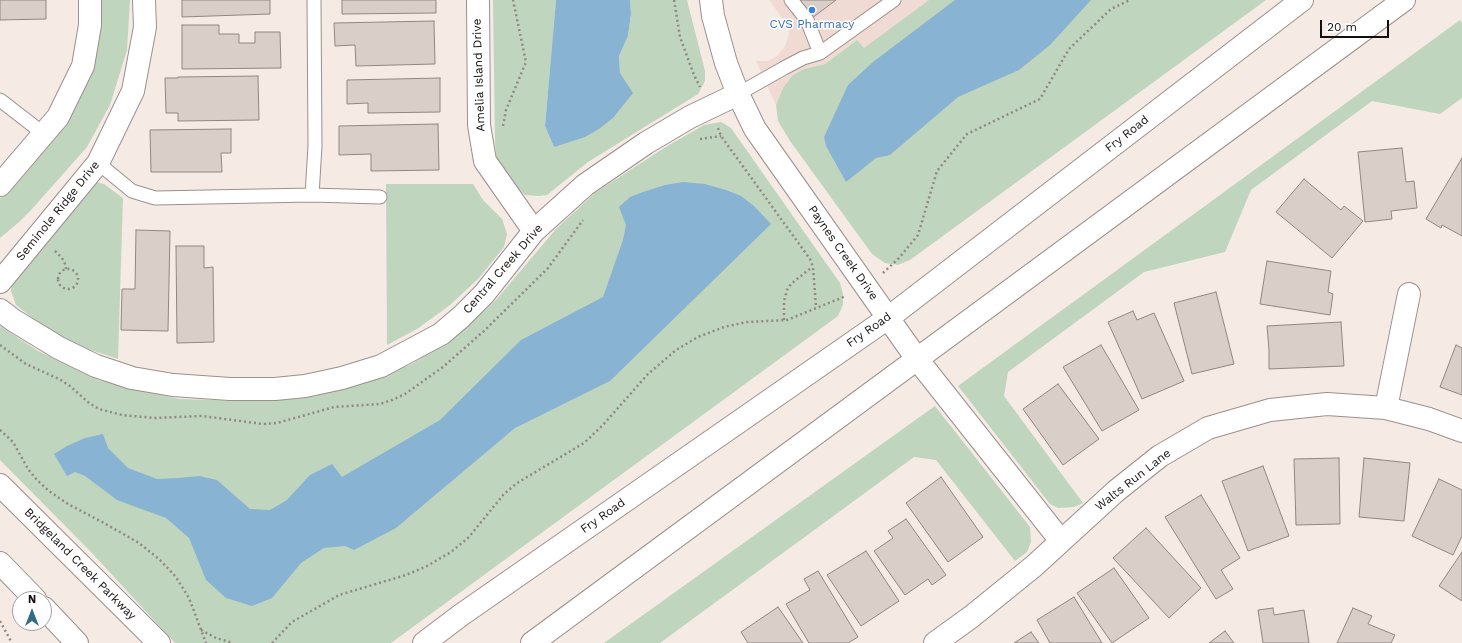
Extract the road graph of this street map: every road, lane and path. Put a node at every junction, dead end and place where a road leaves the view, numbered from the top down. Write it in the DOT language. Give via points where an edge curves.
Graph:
graph roads {
  1 [pos="90,0"];
  2 [pos="144,0"];
  3 [pos="314,0"];
  4 [pos="478,0"];
  5 [pos="513,0"];
  6 [pos="674,0"];
  7 [pos="711,0"];
  8 [pos="791,0"];
  9 [pos="894,0"];
  10 [pos="1130,0"];
  11 [pos="1302,0"];
  12 [pos="1404,0"];
  13 [pos="820,53"];
  14 [pos="738,94"];
  15 [pos="0,100"];
  16 [pos="710,107"];
  17 [pos="503,128"];
  18 [pos="44,134"];
  19 [pos="721,136"];
  20 [pos="697,141"];
  21 [pos="98,163"];
  22 [pos="0,185"];
  23 [pos="312,195"];
  24 [pos="380,197"];
  25 [pos="588,214"];
  26 [pos="534,231"];
  27 [pos="52,248"];
  28 [pos="813,266"];
  29 [pos="66,269"];
  30 [pos="0,282"];
  31 [pos="867,289"];
  32 [pos="1409,294"];
  33 [pos="816,308"];
  34 [pos="0,310"];
  35 [pos="888,318"];
  36 [pos="784,320"];
  37 [pos="0,345"];
  38 [pos="917,359"];
  39 [pos="1386,408"];
  40 [pos="0,430"];
  41 [pos="1462,431"];
  42 [pos="0,485"];
  43 [pos="1061,541"];
  44 [pos="0,562"];
  45 [pos="27,591"];
  46 [pos="52,616"];
  47 [pos="0,621"];
  48 [pos="201,629"];
  49 [pos="12,643"];
  50 [pos="77,643"];
  51 [pos="159,643"];
  52 [pos="206,643"];
  53 [pos="233,643"];
  54 [pos="272,643"];
  55 [pos="424,643"];
  56 [pos="532,643"];
  57 [pos="935,643"];
  1 -- 18 [label="street" via="90,25 83,66 58,117"];
  2 -- 21 [label="street, Seminole Ridge Drive" via="145,27 133,91"];
  3 -- 23 [label="lane" via="315,146"];
  4 -- 26 [label="street, Amelia Island Drive" via="479,125 486,161"];
  5 -- 17 [label="path" via="526,62 506,110"];
  6 -- 16 [label="path" via="680,37 694,75"];
  7 -- 14 [label="street, Paynes Creek Drive" via="726,63"];
  8 -- 13 [label="lane" via="807,20"];
  9 -- 13 [label="lane"];
  10 -- 31 [label="path" via="1111,9 1069,49 1040,99 967,134 937,171 918,235"];
  11 -- 35 [label="street, Fry Road"];
  12 -- 38 [label="street"];
  13 -- 14 [label="lane" via="796,61"];
  14 -- 16 [label="street, Central Creek Drive"];
  14 -- 31 [label="street, Paynes Creek Drive" via="755,129"];
  15 -- 18 [label="lane"];
  16 -- 19 [label="path"];
  16 -- 26 [label="street, Central Creek Drive" via="690,116 591,180"];
  18 -- 22 [label="street"];
  19 -- 20 [label="path"];
  19 -- 28 [label="path" via="804,249"];
  21 -- 23 [label="lane" via="132,191 155,198"];
  21 -- 30 [label="street, Seminole Ridge Drive"];
  23 -- 24 [label="lane"];
  25 -- 37 [label="path" via="548,268 486,330 437,372 405,394 380,404 334,407 277,423 263,424 202,416 154,418 122,415 99,409 70,386 26,364"];
  26 -- 34 [label="street, Central Creek Drive" via="484,294 441,334 381,366 305,386 230,389 173,385 132,378 96,366 59,348"];
  27 -- 29 [label="path" via="62,258"];
  28 -- 33 [label="path"];
  28 -- 36 [label="path" via="786,290"];
  29 -- 29 [label="path" via="58,276 59,282 63,288 70,289 76,286 79,277 72,269"];
  31 -- 33 [label="path"];
  31 -- 35 [label="street, Paynes Creek Drive"];
  32 -- 39 [label="street"];
  33 -- 36 [label="path"];
  35 -- 38 [label="street, Paynes Creek Drive"];
  35 -- 55 [label="street, Fry Road"];
  36 -- 54 [label="path" via="747,322 724,327 698,337 676,350 648,374 584,443 517,483 504,494 468,538 451,552 427,566 339,595 292,622"];
  38 -- 43 [label="street, Paynes Creek Drive"];
  38 -- 56 [label="street"];
  39 -- 41 [label="street, Walts Run Lane"];
  39 -- 43 [label="street, Walts Run Lane" via="1327,404 1270,410 1208,428 1160,456 1116,491"];
  40 -- 48 [label="path" via="13,442 28,469 49,491 139,543 159,559 176,577 189,598"];
  42 -- 51 [label="street, Bridgeland Creek Parkway"];
  43 -- 57 [label="street, Walts Run Lane" via="1034,566"];
  44 -- 45 [label="street"];
  46 -- 50 [label="street"];
  47 -- 49 [label="path"];
  48 -- 52 [label="path"];
  48 -- 53 [label="path" via="216,638"];
}
